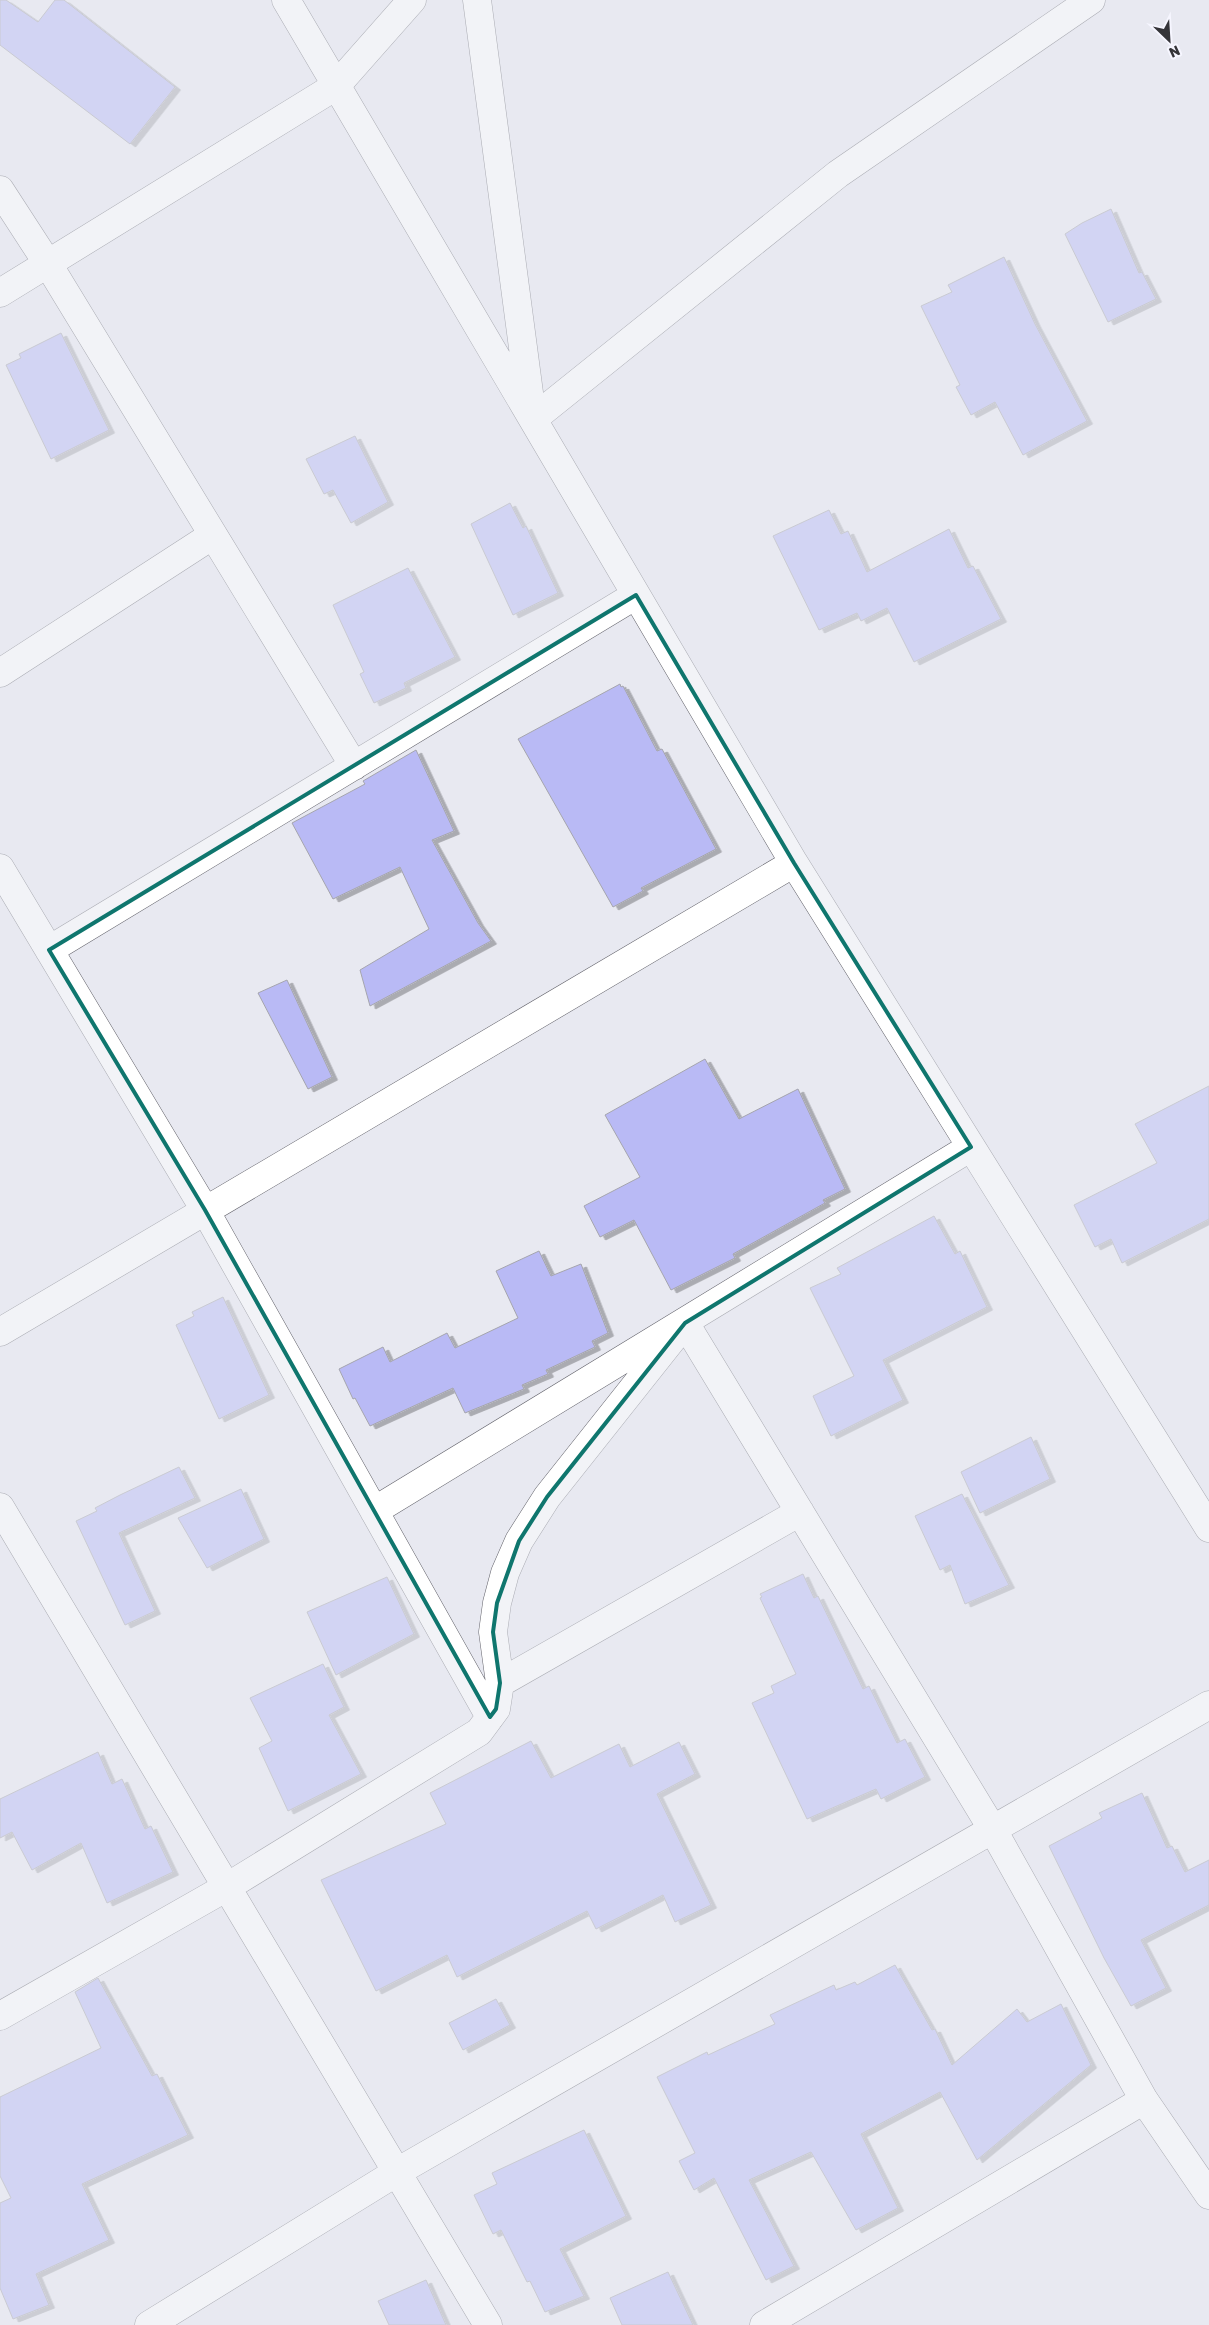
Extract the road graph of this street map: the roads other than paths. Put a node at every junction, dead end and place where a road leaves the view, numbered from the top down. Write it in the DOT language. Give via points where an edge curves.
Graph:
graph roads {
  1 [pos="286,0"];
  2 [pos="412,0"];
  3 [pos="477,0"];
  4 [pos="1091,0"];
  5 [pos="336,86"];
  6 [pos="0,190"];
  7 [pos="48,264"];
  8 [pos="0,293"];
  9 [pos="533,420"];
  10 [pos="213,535"];
  11 [pos="636,595"];
  12 [pos="0,673"];
  13 [pos="354,766"];
  14 [pos="794,863"];
  15 [pos="0,868"];
  16 [pos="49,950"];
  17 [pos="971,1147"];
  18 [pos="205,1210"];
  19 [pos="685,1323"];
  20 [pos="0,1332"];
  21 [pos="0,1507"];
  22 [pos="374,1511"];
  23 [pos="800,1512"];
  24 [pos="1209,1528"];
  25 [pos="500,1683"];
  26 [pos="1209,1705"];
  27 [pos="490,1717"];
  28 [pos="992,1830"];
  29 [pos="227,1887"];
  30 [pos="0,2016"];
  31 [pos="1144,2100"];
  32 [pos="397,2172"];
  33 [pos="1209,2195"];
  34 [pos="149,2325"];
  35 [pos="488,2325"];
  36 [pos="764,2325"];
  1 -- 5 [label="street"];
  2 -- 5 [label="street"];
  3 -- 9 [label="street"];
  4 -- 9 [label="street" via="838,174"];
  5 -- 7 [label="street"];
  5 -- 9 [label="street"];
  6 -- 7 [label="street"];
  7 -- 8 [label="street"];
  7 -- 10 [label="street"];
  9 -- 11 [label="street"];
  10 -- 12 [label="street"];
  10 -- 13 [label="street"];
  11 -- 13 [label="street"];
  11 -- 14 [label="street"];
  13 -- 16 [label="street"];
  14 -- 17 [label="street"];
  14 -- 18 [label="street"];
  15 -- 16 [label="street"];
  16 -- 18 [label="street"];
  17 -- 19 [label="street"];
  17 -- 24 [label="street"];
  18 -- 20 [label="street"];
  18 -- 22 [label="street"];
  19 -- 22 [label="street"];
  19 -- 23 [label="street"];
  19 -- 25 [label="street" via="547,1497 519,1541 505,1573 493,1632"];
  21 -- 29 [label="street"];
  22 -- 27 [label="street"];
  23 -- 25 [label="street"];
  23 -- 28 [label="street"];
  25 -- 27 [label="street" via="496,1709"];
  26 -- 28 [label="street"];
  27 -- 29 [label="street" via="479,1732 449,1752"];
  28 -- 31 [label="street"];
  28 -- 32 [label="street"];
  29 -- 30 [label="street"];
  29 -- 32 [label="street"];
  31 -- 33 [label="street"];
  31 -- 36 [label="street"];
  32 -- 34 [label="street"];
  32 -- 35 [label="street"];
}
